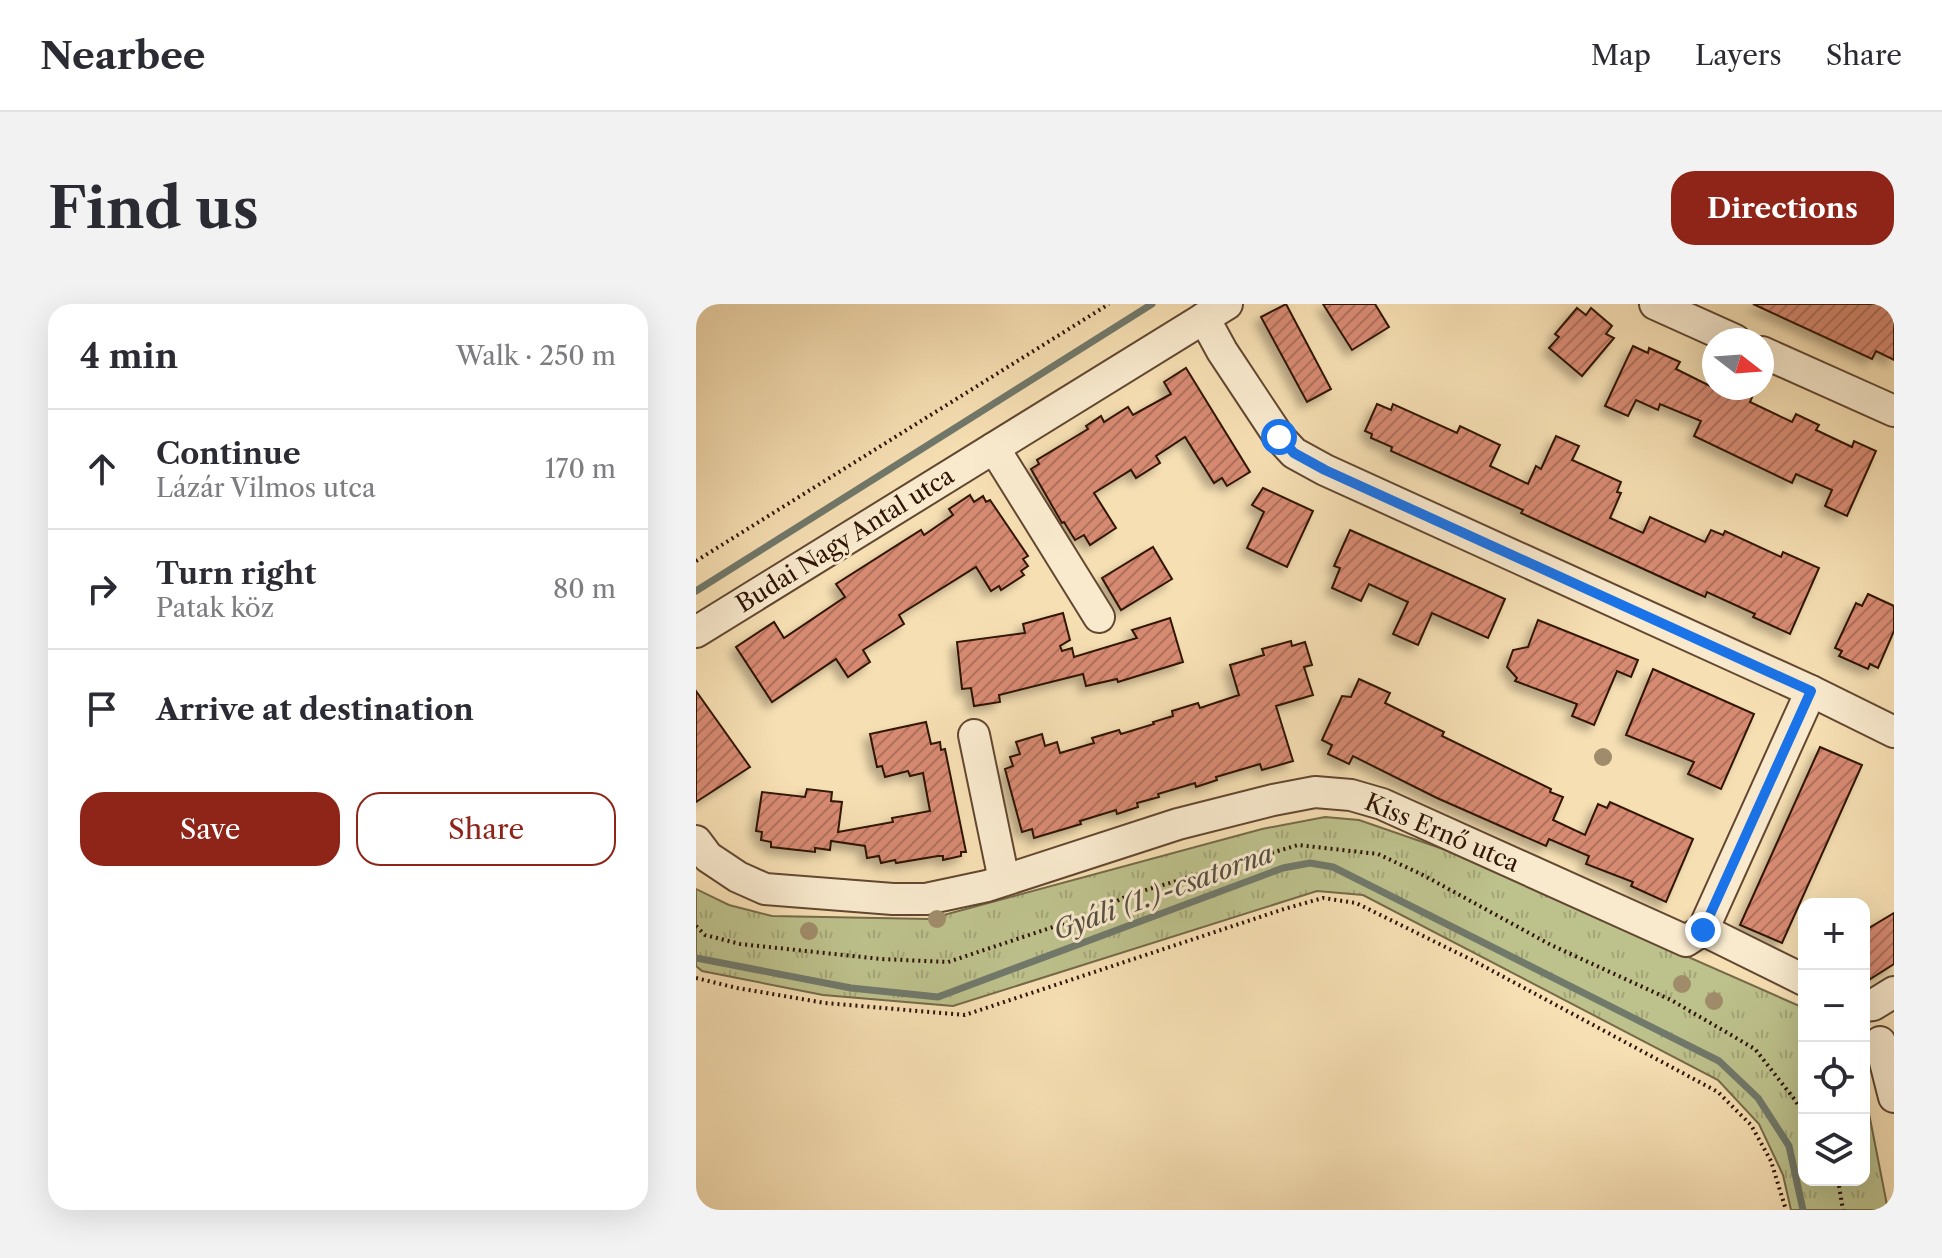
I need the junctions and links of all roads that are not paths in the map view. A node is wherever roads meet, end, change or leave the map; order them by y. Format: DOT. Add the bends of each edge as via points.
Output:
graph roads {
  1 [pos="1655,304"];
  2 [pos="1215,311"];
  3 [pos="1708,328"];
  4 [pos="1774,357"];
  5 [pos="1894,411"];
  6 [pos="994,448"];
  7 [pos="1099,617"];
  8 [pos="696,632"];
  9 [pos="1811,691"];
  10 [pos="1894,732"];
  11 [pos="974,735"];
  12 [pos="696,841"];
  13 [pos="1004,880"];
  14 [pos="1694,936"];
  15 [pos="1798,978"];
  16 [pos="1880,1042"];
  17 [pos="1894,1097"];
  1 -- 3 [label="street"];
  2 -- 6 [label="street, Budai Nagy Antal utca"];
  2 -- 9 [label="street" via="1263,416 1294,453"];
  4 -- 5 [label="street"];
  6 -- 7 [label="street"];
  6 -- 8 [label="street, Budai Nagy Antal utca"];
  9 -- 10 [label="street"];
  9 -- 14 [label="street"];
  11 -- 13 [label="street"];
  12 -- 13 [label="street, Kiss Ernő utca" via="708,857 765,889 926,899"];
  13 -- 14 [label="street, Kiss Ernő utca" via="1178,824 1315,792 1382,804"];
  14 -- 15 [label="street, Kiss Ernő utca"];
  16 -- 17 [label="street"];
}
